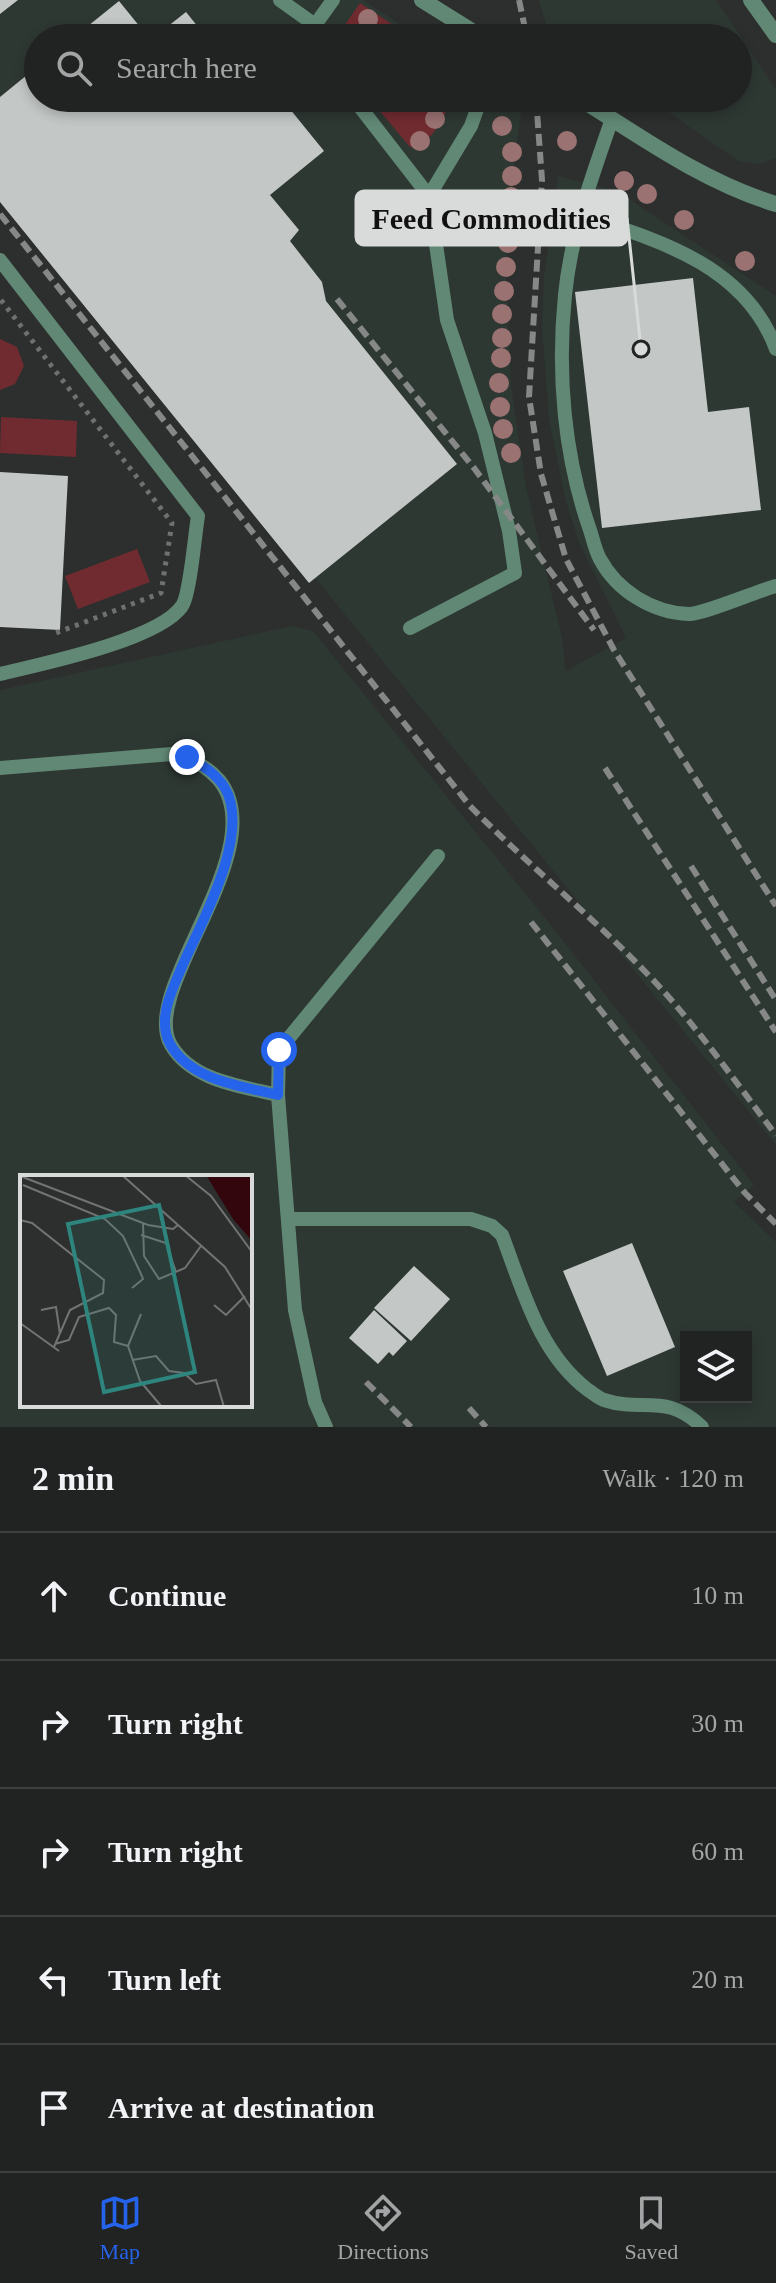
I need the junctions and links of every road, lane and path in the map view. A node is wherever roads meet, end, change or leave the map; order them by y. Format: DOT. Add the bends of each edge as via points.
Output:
graph roads {
  1 [pos="280,0"];
  2 [pos="333,0"];
  3 [pos="422,0"];
  4 [pos="751,0"];
  5 [pos="307,24"];
  6 [pos="320,24"];
  7 [pos="461,24"];
  8 [pos="776,35"];
  9 [pos="364,112"];
  10 [pos="476,112"];
  11 [pos="601,112"];
  12 [pos="612,119"];
  13 [pos="429,196"];
  14 [pos="776,204"];
  15 [pos="580,215"];
  16 [pos="0,260"];
  17 [pos="1,300"];
  18 [pos="776,349"];
  19 [pos="776,586"];
  20 [pos="410,628"];
  21 [pos="56,633"];
  22 [pos="0,674"];
  23 [pos="0,768"];
  24 [pos="438,856"];
  25 [pos="278,1095"];
  26 [pos="288,1219"];
  27 [pos="326,1427"];
  28 [pos="702,1427"];
  1 -- 5 [label="lane"];
  2 -- 6 [label="lane"];
  3 -- 7 [label="street"];
  4 -- 8 [label="street"];
  9 -- 13 [label="lane"];
  10 -- 13 [label="lane"];
  11 -- 12 [label="street"];
  12 -- 14 [label="street" via="718,180"];
  12 -- 15 [label="lane"];
  13 -- 20 [label="lane" via="447,320 485,433 515,573"];
  15 -- 18 [label="lane" via="660,240 707,265 744,296 768,326"];
  15 -- 19 [label="lane" via="565,295 563,390 572,465 600,559 619,585 648,605 691,614"];
  16 -- 22 [label="lane" via="198,516 184,604 165,623 90,652"];
  17 -- 21 [label="path" via="172,523 161,593"];
  23 -- 25 [label="lane" via="172,754 214,774 230,804 229,842 217,888 171,992 169,1043 218,1081"];
  24 -- 25 [label="lane" via="279,1050"];
  25 -- 26 [label="lane"];
  26 -- 27 [label="lane" via="295,1310 315,1402"];
  26 -- 28 [label="lane" via="471,1219 492,1226 502,1235 533,1317 569,1375 601,1399 667,1405"];
}
